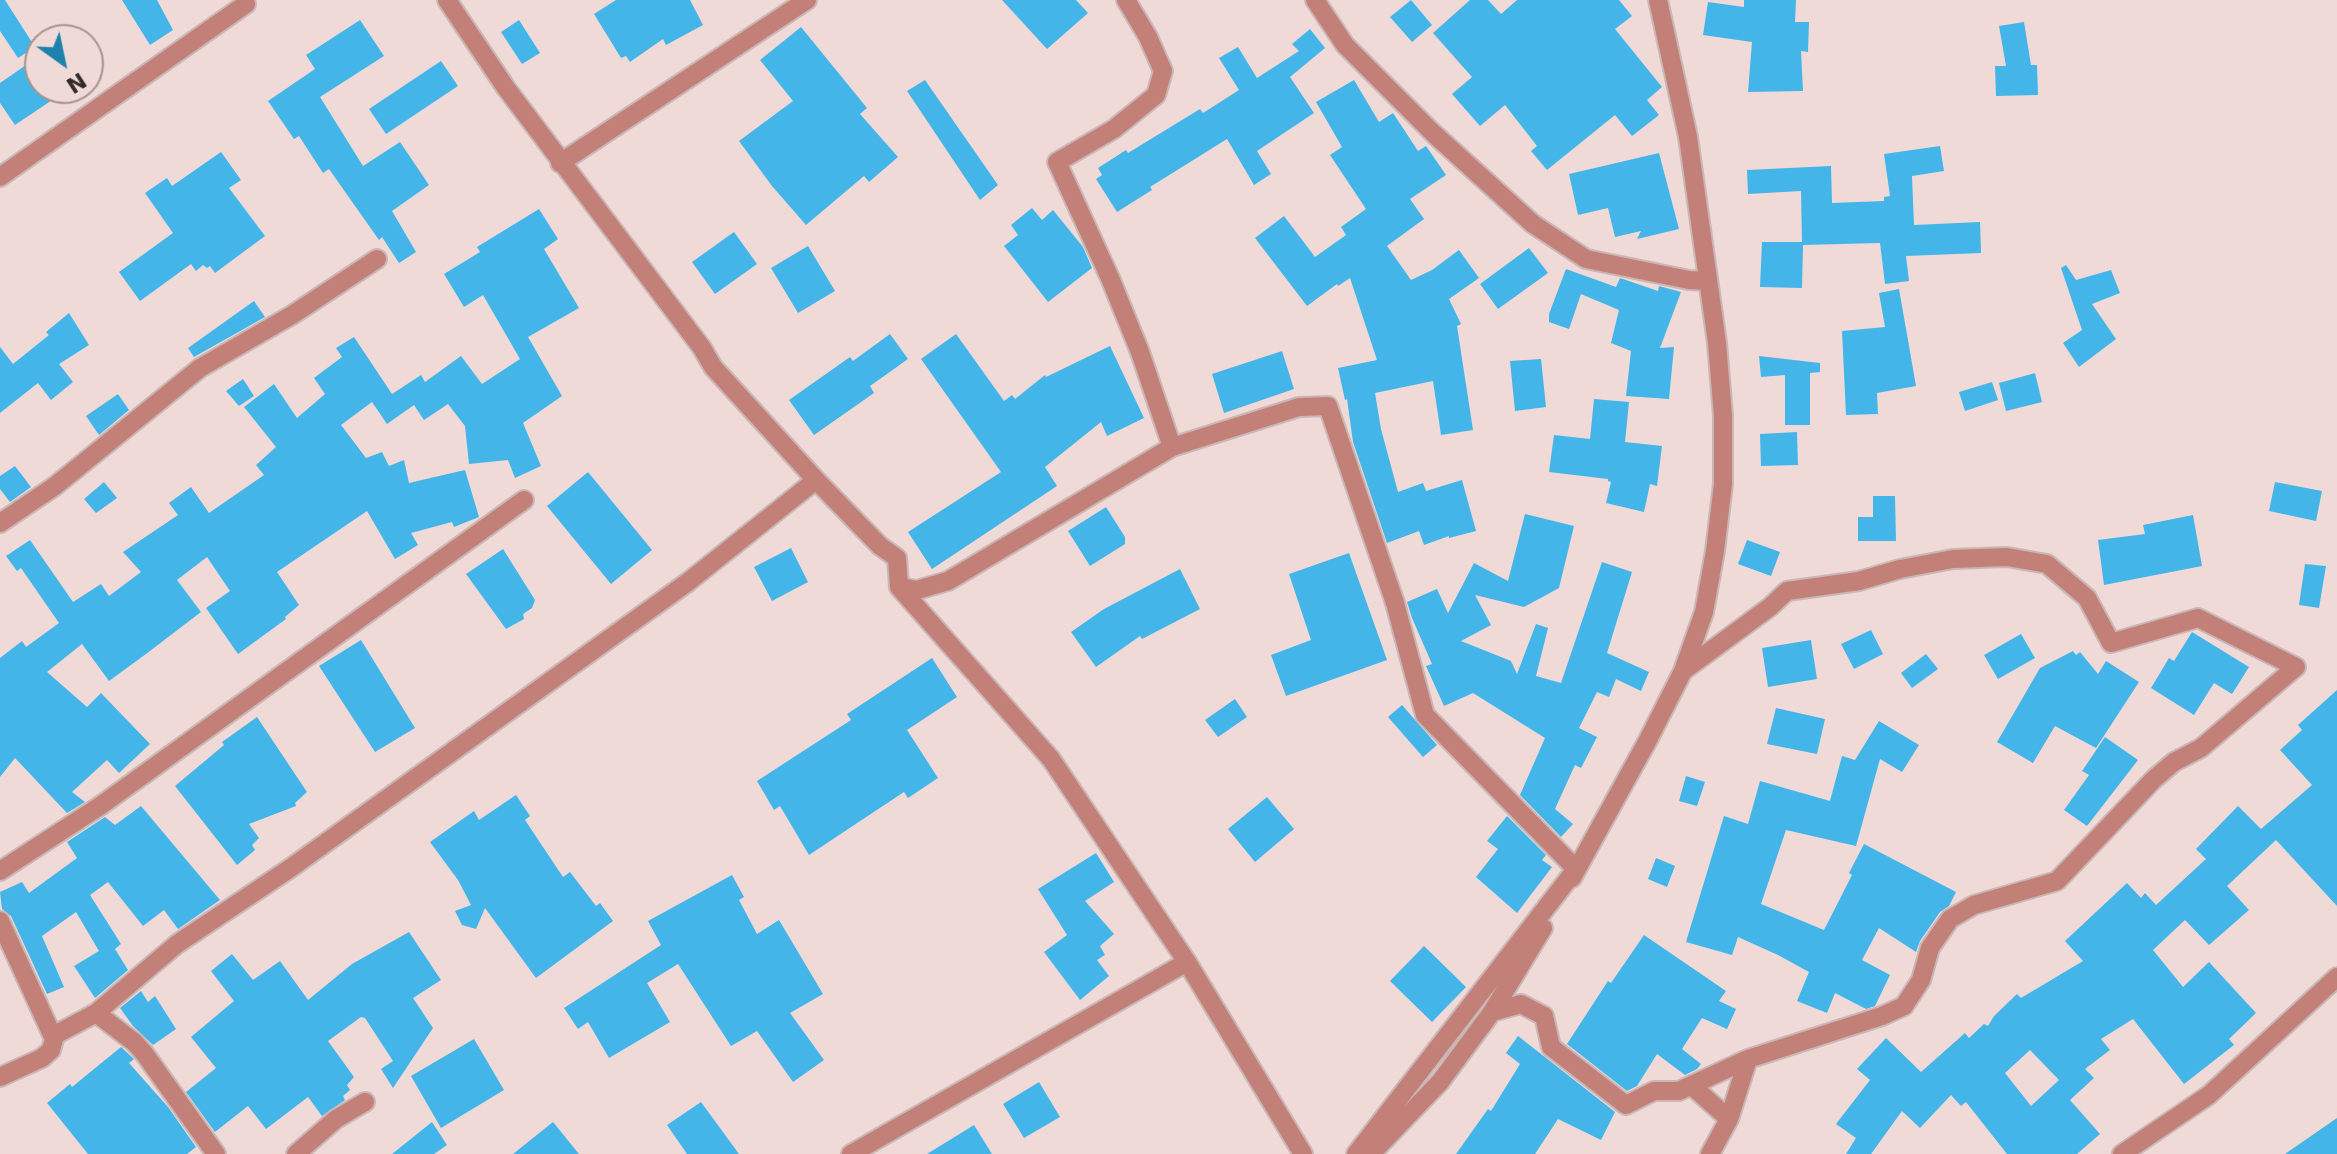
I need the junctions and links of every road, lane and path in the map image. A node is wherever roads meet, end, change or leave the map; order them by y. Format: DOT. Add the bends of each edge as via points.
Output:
graph roads {
  1 [pos="447,0"];
  2 [pos="807,0"];
  3 [pos="1126,0"];
  4 [pos="1315,0"];
  5 [pos="1658,0"];
  6 [pos="246,4"];
  7 [pos="560,163"];
  8 [pos="0,177"];
  9 [pos="377,259"];
  10 [pos="1708,281"];
  11 [pos="1172,447"];
  12 [pos="816,480"];
  13 [pos="524,500"];
  14 [pos="0,523"];
  15 [pos="899,587"];
  16 [pos="1683,671"];
  17 [pos="1576,869"];
  18 [pos="0,871"];
  19 [pos="0,921"];
  20 [pos="1187,962"];
  21 [pos="2337,977"];
  22 [pos="1492,1012"];
  23 [pos="96,1013"];
  24 [pos="53,1036"];
  25 [pos="1748,1059"];
  26 [pos="0,1077"];
  27 [pos="1692,1086"];
  28 [pos="365,1102"];
  29 [pos="1729,1119"];
  30 [pos="216,1154"];
  31 [pos="296,1154"];
  32 [pos="851,1154"];
  33 [pos="1303,1154"];
  34 [pos="1356,1154"];
  35 [pos="1371,1154"];
  36 [pos="1710,1154"];
  37 [pos="2122,1154"];
  1 -- 7 [label="street"];
  2 -- 7 [label="street"];
  3 -- 11 [label="street" via="1163,71 1156,95 1114,129 1057,162 1140,352"];
  4 -- 10 [label="street" via="1345,45 1533,224 1586,259"];
  5 -- 10 [label="street" via="1688,137"];
  6 -- 8 [label="street"];
  7 -- 12 [label="street" via="713,367"];
  9 -- 14 [label="street" via="200,368 55,486"];
  10 -- 16 [label="street" via="1723,416 1723,484 1704,612"];
  11 -- 15 [label="street" via="948,581 917,590"];
  11 -- 17 [label="street" via="1299,407 1328,406 1395,603 1425,715"];
  12 -- 15 [label="street" via="897,558"];
  12 -- 23 [label="street" via="688,582 177,944"];
  13 -- 18 [label="street" via="100,806"];
  15 -- 20 [label="street" via="1051,759"];
  16 -- 17 [label="street"];
  16 -- 25 [label="street" via="1787,591 1953,559 2007,557 2047,564 2087,598 2111,643 2198,618 2296,667 2201,748 2154,779 2057,881 1974,905 1950,919 1930,948 1921,980 1904,1006"];
  17 -- 22 [label="street"];
  17 -- 34 [label="street"];
  19 -- 24 [label="street"];
  20 -- 32 [label="street"];
  20 -- 33 [label="street"];
  21 -- 37 [label="street" via="2209,1095"];
  22 -- 27 [label="street" via="1521,1004 1544,1016 1551,1047 1626,1105 1654,1091"];
  22 -- 35 [label="street" via="1440,1082"];
  23 -- 24 [label="street"];
  23 -- 30 [label="street" via="144,1053"];
  24 -- 26 [label="street" via="51,1050 42,1058"];
  25 -- 27 [label="street"];
  25 -- 29 [label="street"];
  27 -- 29 [label="street"];
  28 -- 31 [label="street"];
  29 -- 36 [label="street"];
}
